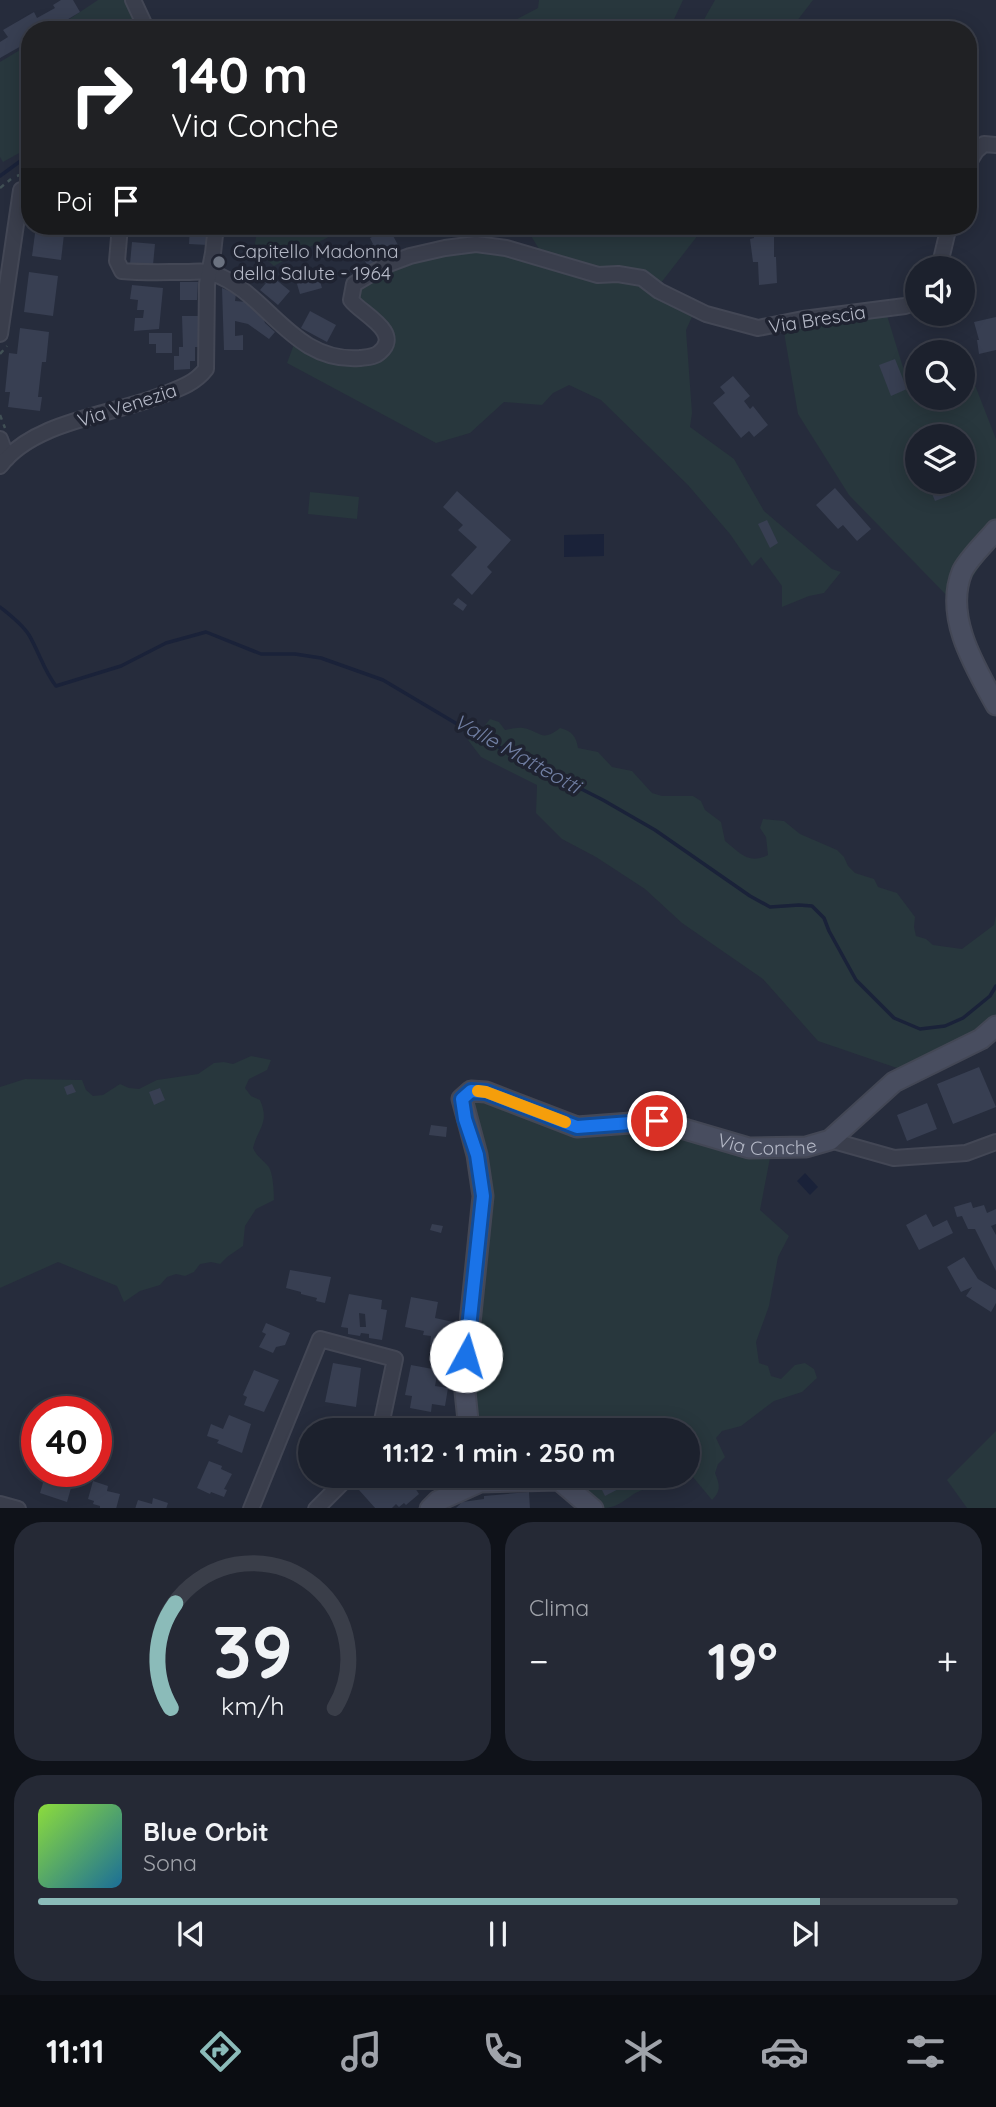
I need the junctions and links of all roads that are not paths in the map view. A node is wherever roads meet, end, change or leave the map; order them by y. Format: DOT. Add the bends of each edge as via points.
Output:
graph roads {
  1 [pos="134,0"];
  2 [pos="143,21"];
  3 [pos="996,145"];
  4 [pos="977,150"];
  5 [pos="21,190"];
  6 [pos="119,235"];
  7 [pos="215,235"];
  8 [pos="947,235"];
  9 [pos="942,256"];
  10 [pos="210,272"];
  11 [pos="905,306"];
  12 [pos="0,334"];
  13 [pos="0,439"];
  14 [pos="3,462"];
  15 [pos="996,530"];
  16 [pos="996,705"];
  17 [pos="996,1026"];
  18 [pos="830,1140"];
  19 [pos="996,1142"];
  20 [pos="383,1418"];
  21 [pos="468,1418"];
  22 [pos="337,1488"];
  23 [pos="467,1488"];
  24 [pos="567,1488"];
  25 [pos="0,1504"];
  26 [pos="18,1508"];
  27 [pos="251,1508"];
  28 [pos="316,1508"];
  29 [pos="430,1508"];
  30 [pos="593,1508"];
  1 -- 2 [label="street"];
  3 -- 4 [label="street" via="984,144"];
  5 -- 12 [label="street"];
  6 -- 10 [label="street" via="117,261 122,271"];
  7 -- 10 [label="street, Via Venezia"];
  8 -- 9 [label="street"];
  10 -- 11 [label="street, Via Brescia" via="232,282 296,339 335,357 355,358 373,357 386,343 385,331 351,300 354,284 398,260 476,244 506,248 598,275 642,278 706,314 758,328"];
  10 -- 14 [label="street, Via Venezia" via="206,284 206,369 198,379 142,403 55,427"];
  13 -- 14 [label="street"];
  15 -- 16 [label="street" via="962,571 958,596 959,625"];
  17 -- 18 [label="street, Via Conche" via="981,1039 894,1082"];
  18 -- 19 [label="street, Via Conche" via="894,1158 966,1153"];
  18 -- 21 [label="street, Via Conche" via="806,1147 749,1148 657,1121 577,1127 486,1092 471,1091 462,1099 483,1196 464,1382"];
  20 -- 27 [label="street" via="395,1359 320,1339"];
  22 -- 28 [label="street"];
  23 -- 29 [label="street"];
  24 -- 30 [label="street"];
  25 -- 26 [label="street"];
}
